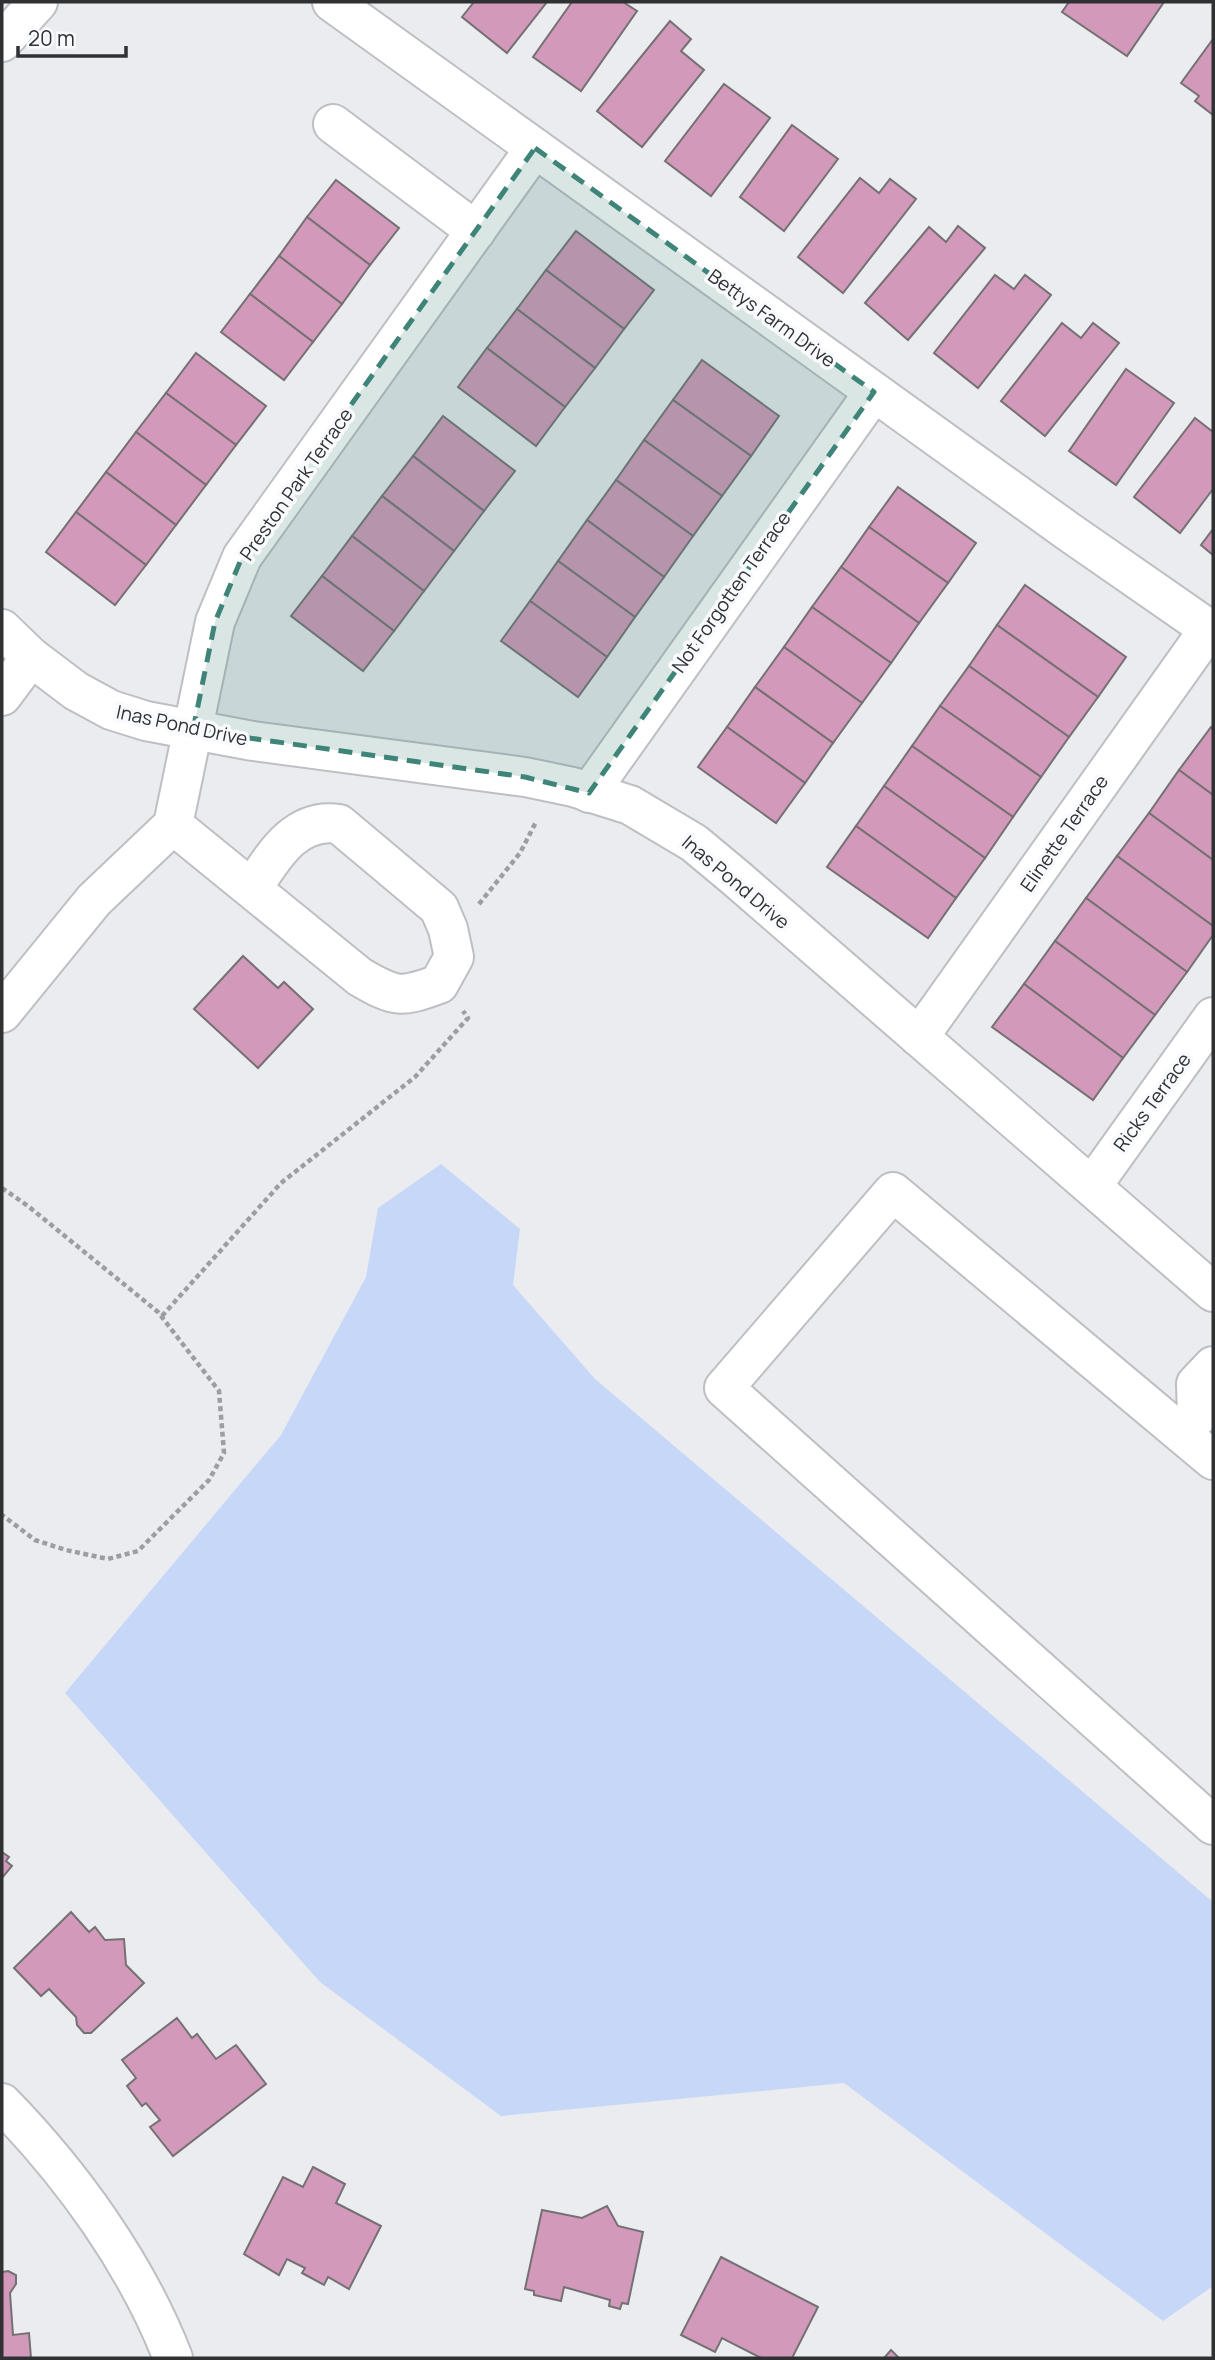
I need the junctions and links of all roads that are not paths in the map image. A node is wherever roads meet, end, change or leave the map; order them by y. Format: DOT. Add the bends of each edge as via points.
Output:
graph roads {
  1 [pos="38,2"];
  2 [pos="332,2"];
  3 [pos="2,42"];
  4 [pos="333,124"];
  5 [pos="535,148"];
  6 [pos="476,231"];
  7 [pos="874,392"];
  8 [pos="2,629"];
  9 [pos="1211,630"];
  10 [pos="31,657"];
  11 [pos="2,696"];
  12 [pos="193,730"];
  13 [pos="589,793"];
  14 [pos="173,825"];
  15 [pos="252,889"];
  16 [pos="2,1013"];
  17 [pos="1213,1017"];
  18 [pos="919,1037"];
  19 [pos="1091,1186"];
  20 [pos="1213,1292"];
  21 [pos="1213,1366"];
  22 [pos="1198,1421"];
  23 [pos="1213,1460"];
  24 [pos="1213,1825"];
  25 [pos="2,2103"];
  26 [pos="173,2358"];
  1 -- 3 [label="street"];
  2 -- 5 [label="street, Bettys Farm Drive"];
  4 -- 6 [label="street"];
  5 -- 6 [label="street, Preston Park Terrace"];
  5 -- 7 [label="street, Bettys Farm Drive"];
  6 -- 12 [label="street, Preston Park Terrace" via="242,557 215,622"];
  7 -- 9 [label="street, Bettys Farm Drive"];
  7 -- 13 [label="street, Not Forgotten Terrace"];
  8 -- 10 [label="street, Inas Pond Drive"];
  9 -- 18 [label="street, Elinette Terrace"];
  10 -- 11 [label="street"];
  10 -- 12 [label="street, Inas Pond Drive" via="111,710"];
  12 -- 13 [label="street, Inas Pond Drive" via="525,777"];
  12 -- 14 [label="street, Preston Park Terrace"];
  13 -- 18 [label="street, Inas Pond Drive" via="630,805 694,843"];
  14 -- 15 [label="street"];
  14 -- 16 [label="street" via="94,900"];
  15 -- 15 [label="street" via="360,978 383,991 406,996 439,984 454,957 439,908 339,824 323,821 304,828 278,851"];
  17 -- 19 [label="street, Ricks Terrace"];
  18 -- 19 [label="street, Inas Pond Drive"];
  19 -- 20 [label="street, Inas Pond Drive"];
  21 -- 22 [label="street" via="1196,1384"];
  22 -- 23 [label="street"];
  22 -- 24 [label="street" via="893,1192 724,1388"];
  25 -- 26 [label="street" via="92,2211 138,2285"];
}
